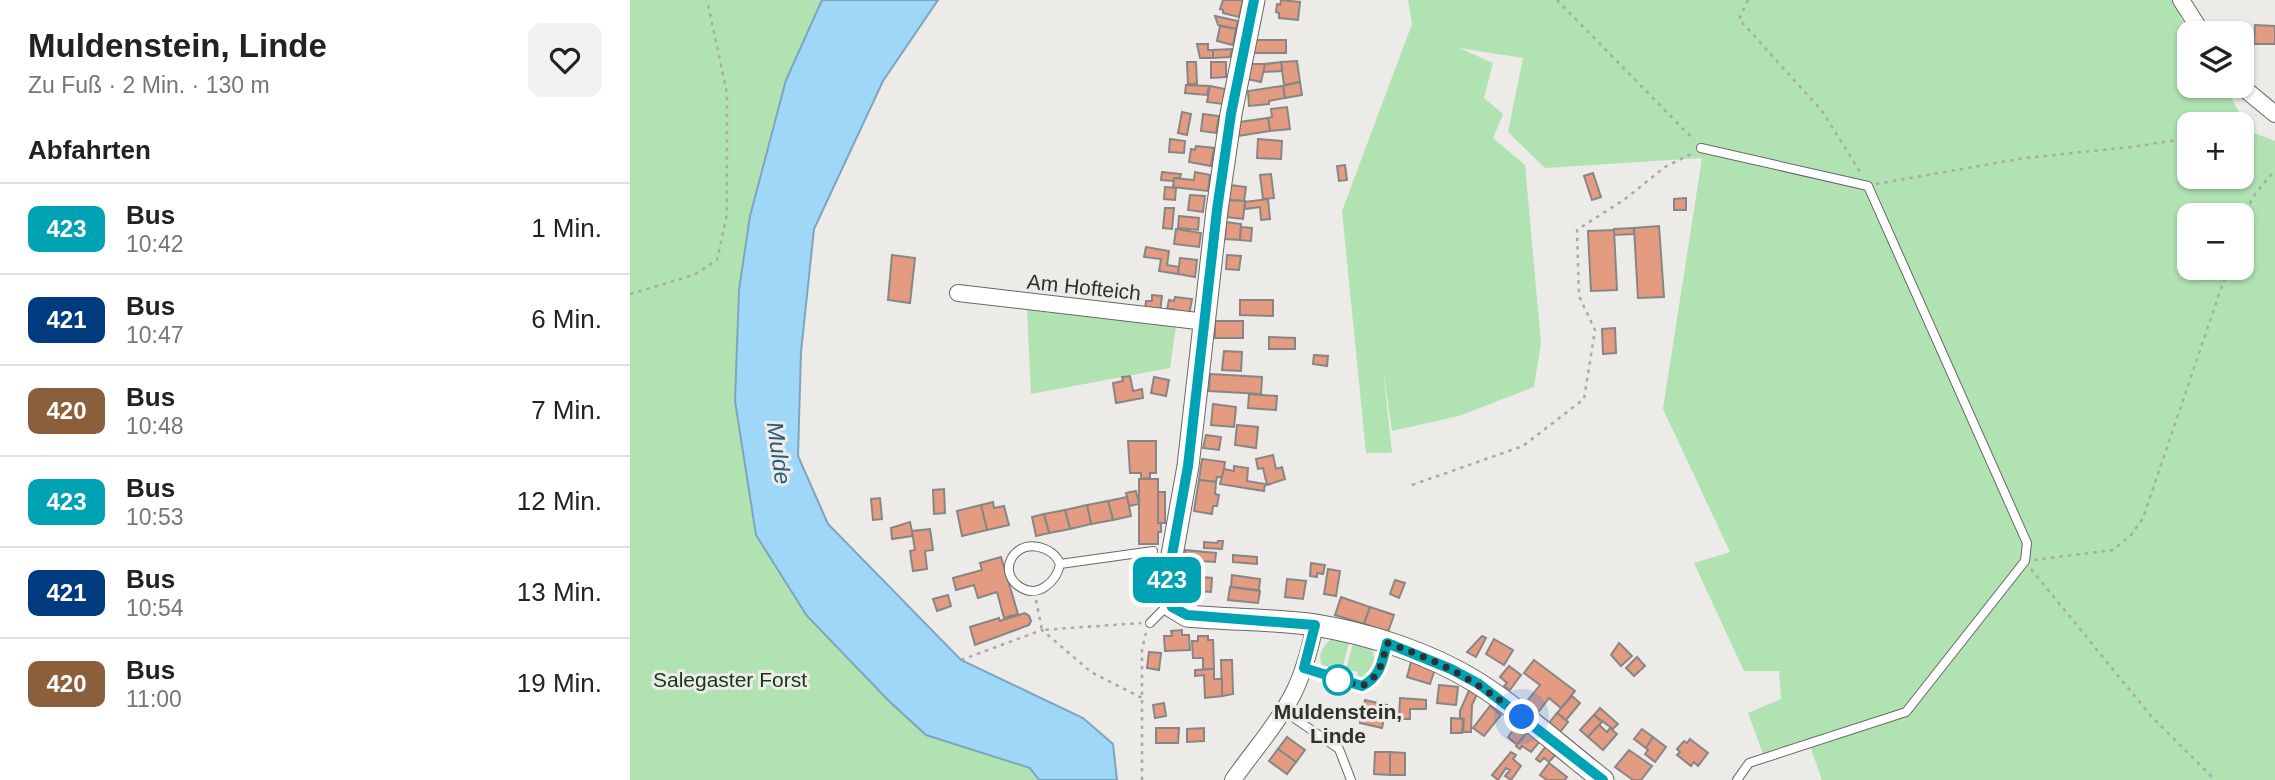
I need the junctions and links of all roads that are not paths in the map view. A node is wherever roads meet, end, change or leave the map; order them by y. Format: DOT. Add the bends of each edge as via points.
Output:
graph roads {
  1 [pos="1254,0"];
  2 [pos="2181,0"];
  3 [pos="2194,21"];
  4 [pos="2254,97"];
  5 [pos="2270,110"];
  6 [pos="1701,148"];
  7 [pos="958,293"];
  8 [pos="1206,322"];
  9 [pos="1160,551"];
  10 [pos="1060,564"];
  11 [pos="1170,603"];
  12 [pos="1150,623"];
  13 [pos="1315,625"];
  14 [pos="1387,643"];
  15 [pos="1304,668"];
  16 [pos="1284,711"];
  17 [pos="1233,780"];
  18 [pos="1351,780"];
  19 [pos="1603,780"];
  20 [pos="1738,780"];
  1 -- 8 [label="main road" via="1231,114"];
  2 -- 3 [label="street"];
  4 -- 5 [label="street"];
  6 -- 20 [label="lane" via="1868,186 2027,543 2025,561 1906,712 1749,763"];
  7 -- 8 [label="street, Am Hofteich"];
  8 -- 9 [label="main road" via="1188,466"];
  9 -- 10 [label="lane"];
  9 -- 11 [label="main road"];
  10 -- 10 [label="lane" via="1036,546 1023,547 1010,563 1011,576 1020,587 1034,590 1050,583"];
  11 -- 12 [label="lane"];
  11 -- 13 [label="main road" via="1187,615"];
  13 -- 14 [label="main road"];
  13 -- 15 [label="street"];
  14 -- 15 [label="lane" via="1379,671 1362,686"];
  14 -- 19 [label="main road" via="1479,684"];
  15 -- 16 [label="street"];
  16 -- 17 [label="street"];
  16 -- 18 [label="lane" via="1339,750"];
}
